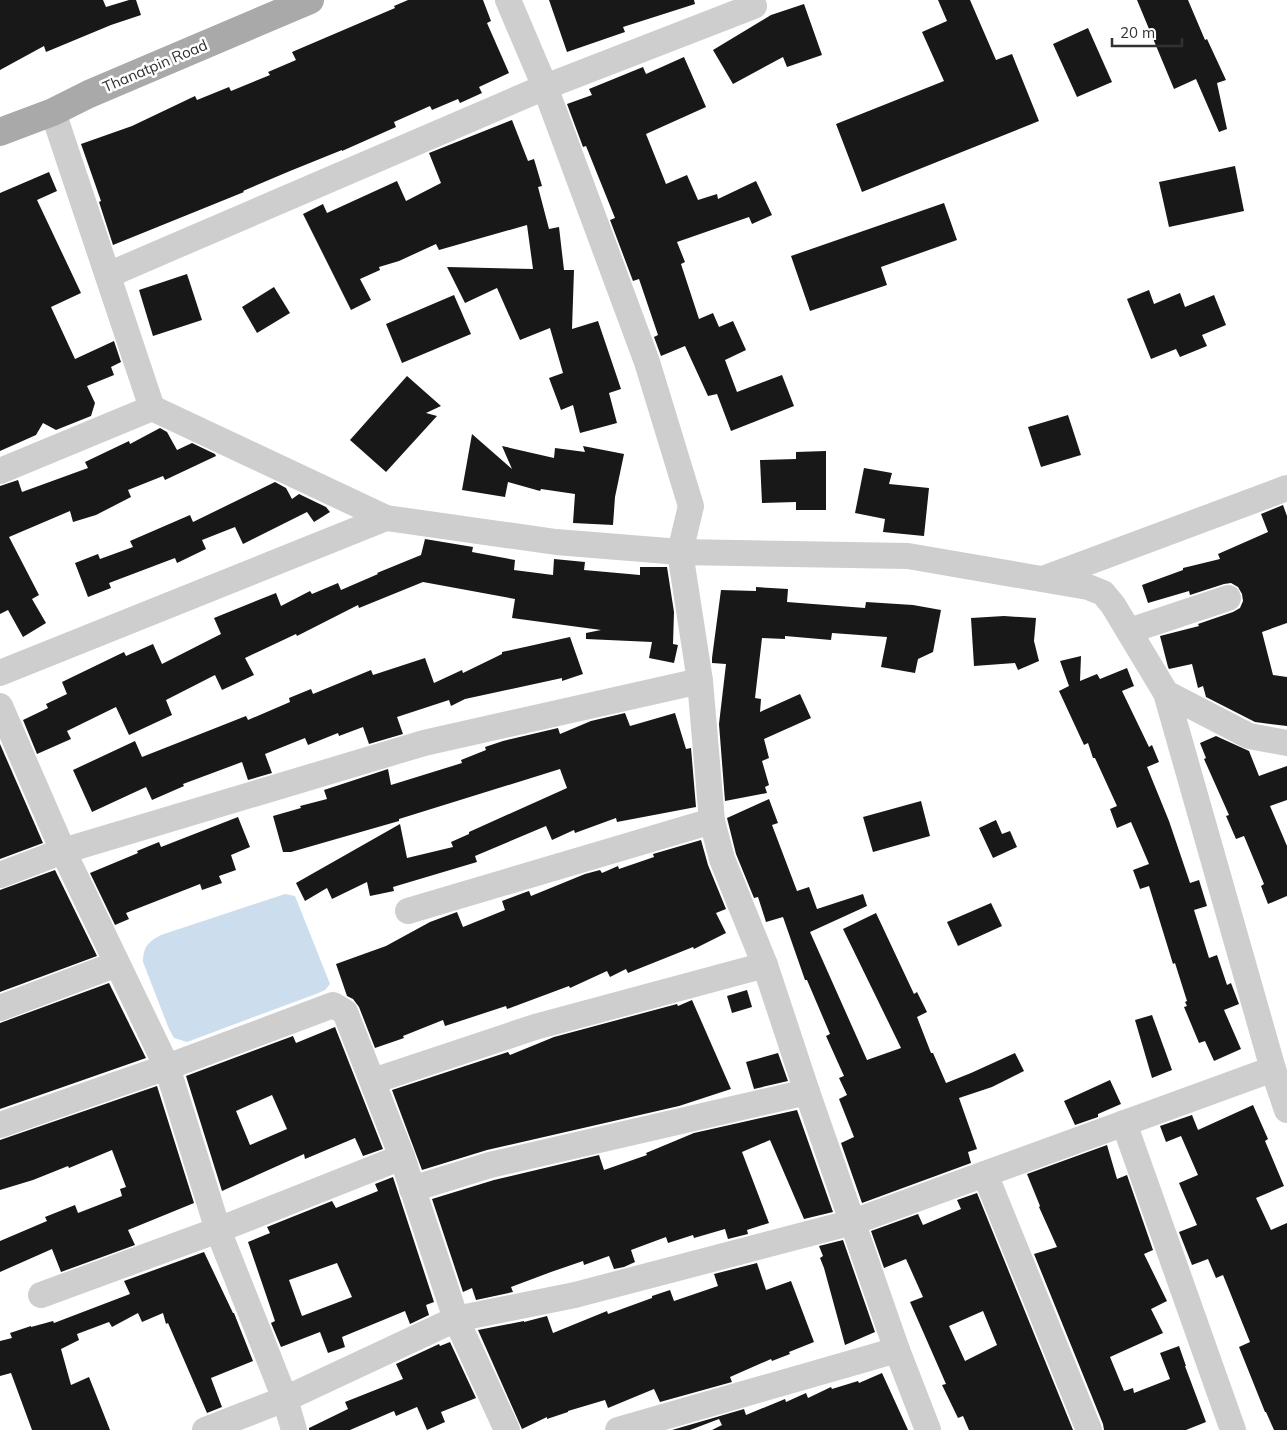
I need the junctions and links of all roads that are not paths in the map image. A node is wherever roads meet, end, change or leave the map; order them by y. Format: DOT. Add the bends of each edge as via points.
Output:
graph roads {
  1 [pos="310,0"];
  2 [pos="508,0"];
  3 [pos="754,6"];
  4 [pos="545,87"];
  5 [pos="54,112"];
  6 [pos="0,132"];
  7 [pos="108,275"];
  8 [pos="152,408"];
  9 [pos="0,471"];
  10 [pos="1287,488"];
  11 [pos="386,518"];
  12 [pos="680,552"];
  13 [pos="1043,579"];
  14 [pos="1228,598"];
  15 [pos="1129,631"];
  16 [pos="0,672"];
  17 [pos="700,681"];
  18 [pos="1166,693"];
  19 [pos="0,706"];
  20 [pos="1287,743"];
  21 [pos="712,821"];
  22 [pos="63,851"];
  23 [pos="0,875"];
  24 [pos="408,910"];
  25 [pos="117,964"];
  26 [pos="765,965"];
  27 [pos="0,1008"];
  28 [pos="167,1067"];
  29 [pos="1273,1069"];
  30 [pos="373,1081"];
  31 [pos="807,1092"];
  32 [pos="1287,1110"];
  33 [pos="1124,1124"];
  34 [pos="0,1125"];
  35 [pos="402,1156"];
  36 [pos="985,1174"];
  37 [pos="412,1189"];
  38 [pos="853,1222"];
  39 [pos="218,1230"];
  40 [pos="41,1295"];
  41 [pos="456,1319"];
  42 [pos="897,1350"];
  43 [pos="285,1399"];
  44 [pos="205,1430"];
  45 [pos="294,1430"];
  46 [pos="507,1430"];
  47 [pos="618,1430"];
  48 [pos="928,1430"];
  49 [pos="1089,1430"];
  50 [pos="1233,1430"];
  1 -- 5 [label="main road, Thanatpin Road"];
  2 -- 4 [label="street"];
  3 -- 4 [label="street"];
  4 -- 7 [label="street"];
  4 -- 12 [label="street" via="647,362 691,506"];
  5 -- 6 [label="main road, Thanatpin Road"];
  5 -- 7 [label="street"];
  7 -- 8 [label="street"];
  8 -- 9 [label="street"];
  8 -- 11 [label="street"];
  10 -- 13 [label="street"];
  11 -- 12 [label="street" via="556,542"];
  11 -- 16 [label="street"];
  12 -- 13 [label="street" via="908,556"];
  12 -- 17 [label="street"];
  13 -- 15 [label="street" via="1103,593"];
  14 -- 15 [label="street"];
  15 -- 18 [label="street"];
  17 -- 21 [label="street"];
  17 -- 22 [label="street" via="424,743"];
  18 -- 20 [label="street" via="1249,736"];
  18 -- 29 [label="street"];
  19 -- 22 [label="street"];
  21 -- 24 [label="street"];
  21 -- 26 [label="street" via="722,860"];
  22 -- 23 [label="street"];
  22 -- 25 [label="street"];
  25 -- 27 [label="street"];
  25 -- 28 [label="street"];
  26 -- 30 [label="street" via="535,1027"];
  26 -- 31 [label="street"];
  28 -- 30 [label="street" via="333,1005 345,1012"];
  28 -- 34 [label="street"];
  28 -- 39 [label="street"];
  29 -- 32 [label="street"];
  29 -- 33 [label="street"];
  30 -- 35 [label="street"];
  31 -- 37 [label="street" via="490,1165"];
  31 -- 38 [label="street"];
  33 -- 36 [label="street"];
  33 -- 50 [label="street"];
  35 -- 37 [label="street"];
  35 -- 39 [label="street"];
  36 -- 38 [label="street"];
  36 -- 49 [label="street"];
  37 -- 41 [label="street"];
  38 -- 41 [label="street" via="575,1295"];
  38 -- 42 [label="street"];
  39 -- 40 [label="street"];
  39 -- 43 [label="street"];
  41 -- 43 [label="street"];
  41 -- 46 [label="street"];
  42 -- 47 [label="street"];
  42 -- 48 [label="street"];
  43 -- 44 [label="street"];
  43 -- 45 [label="street"];
}
